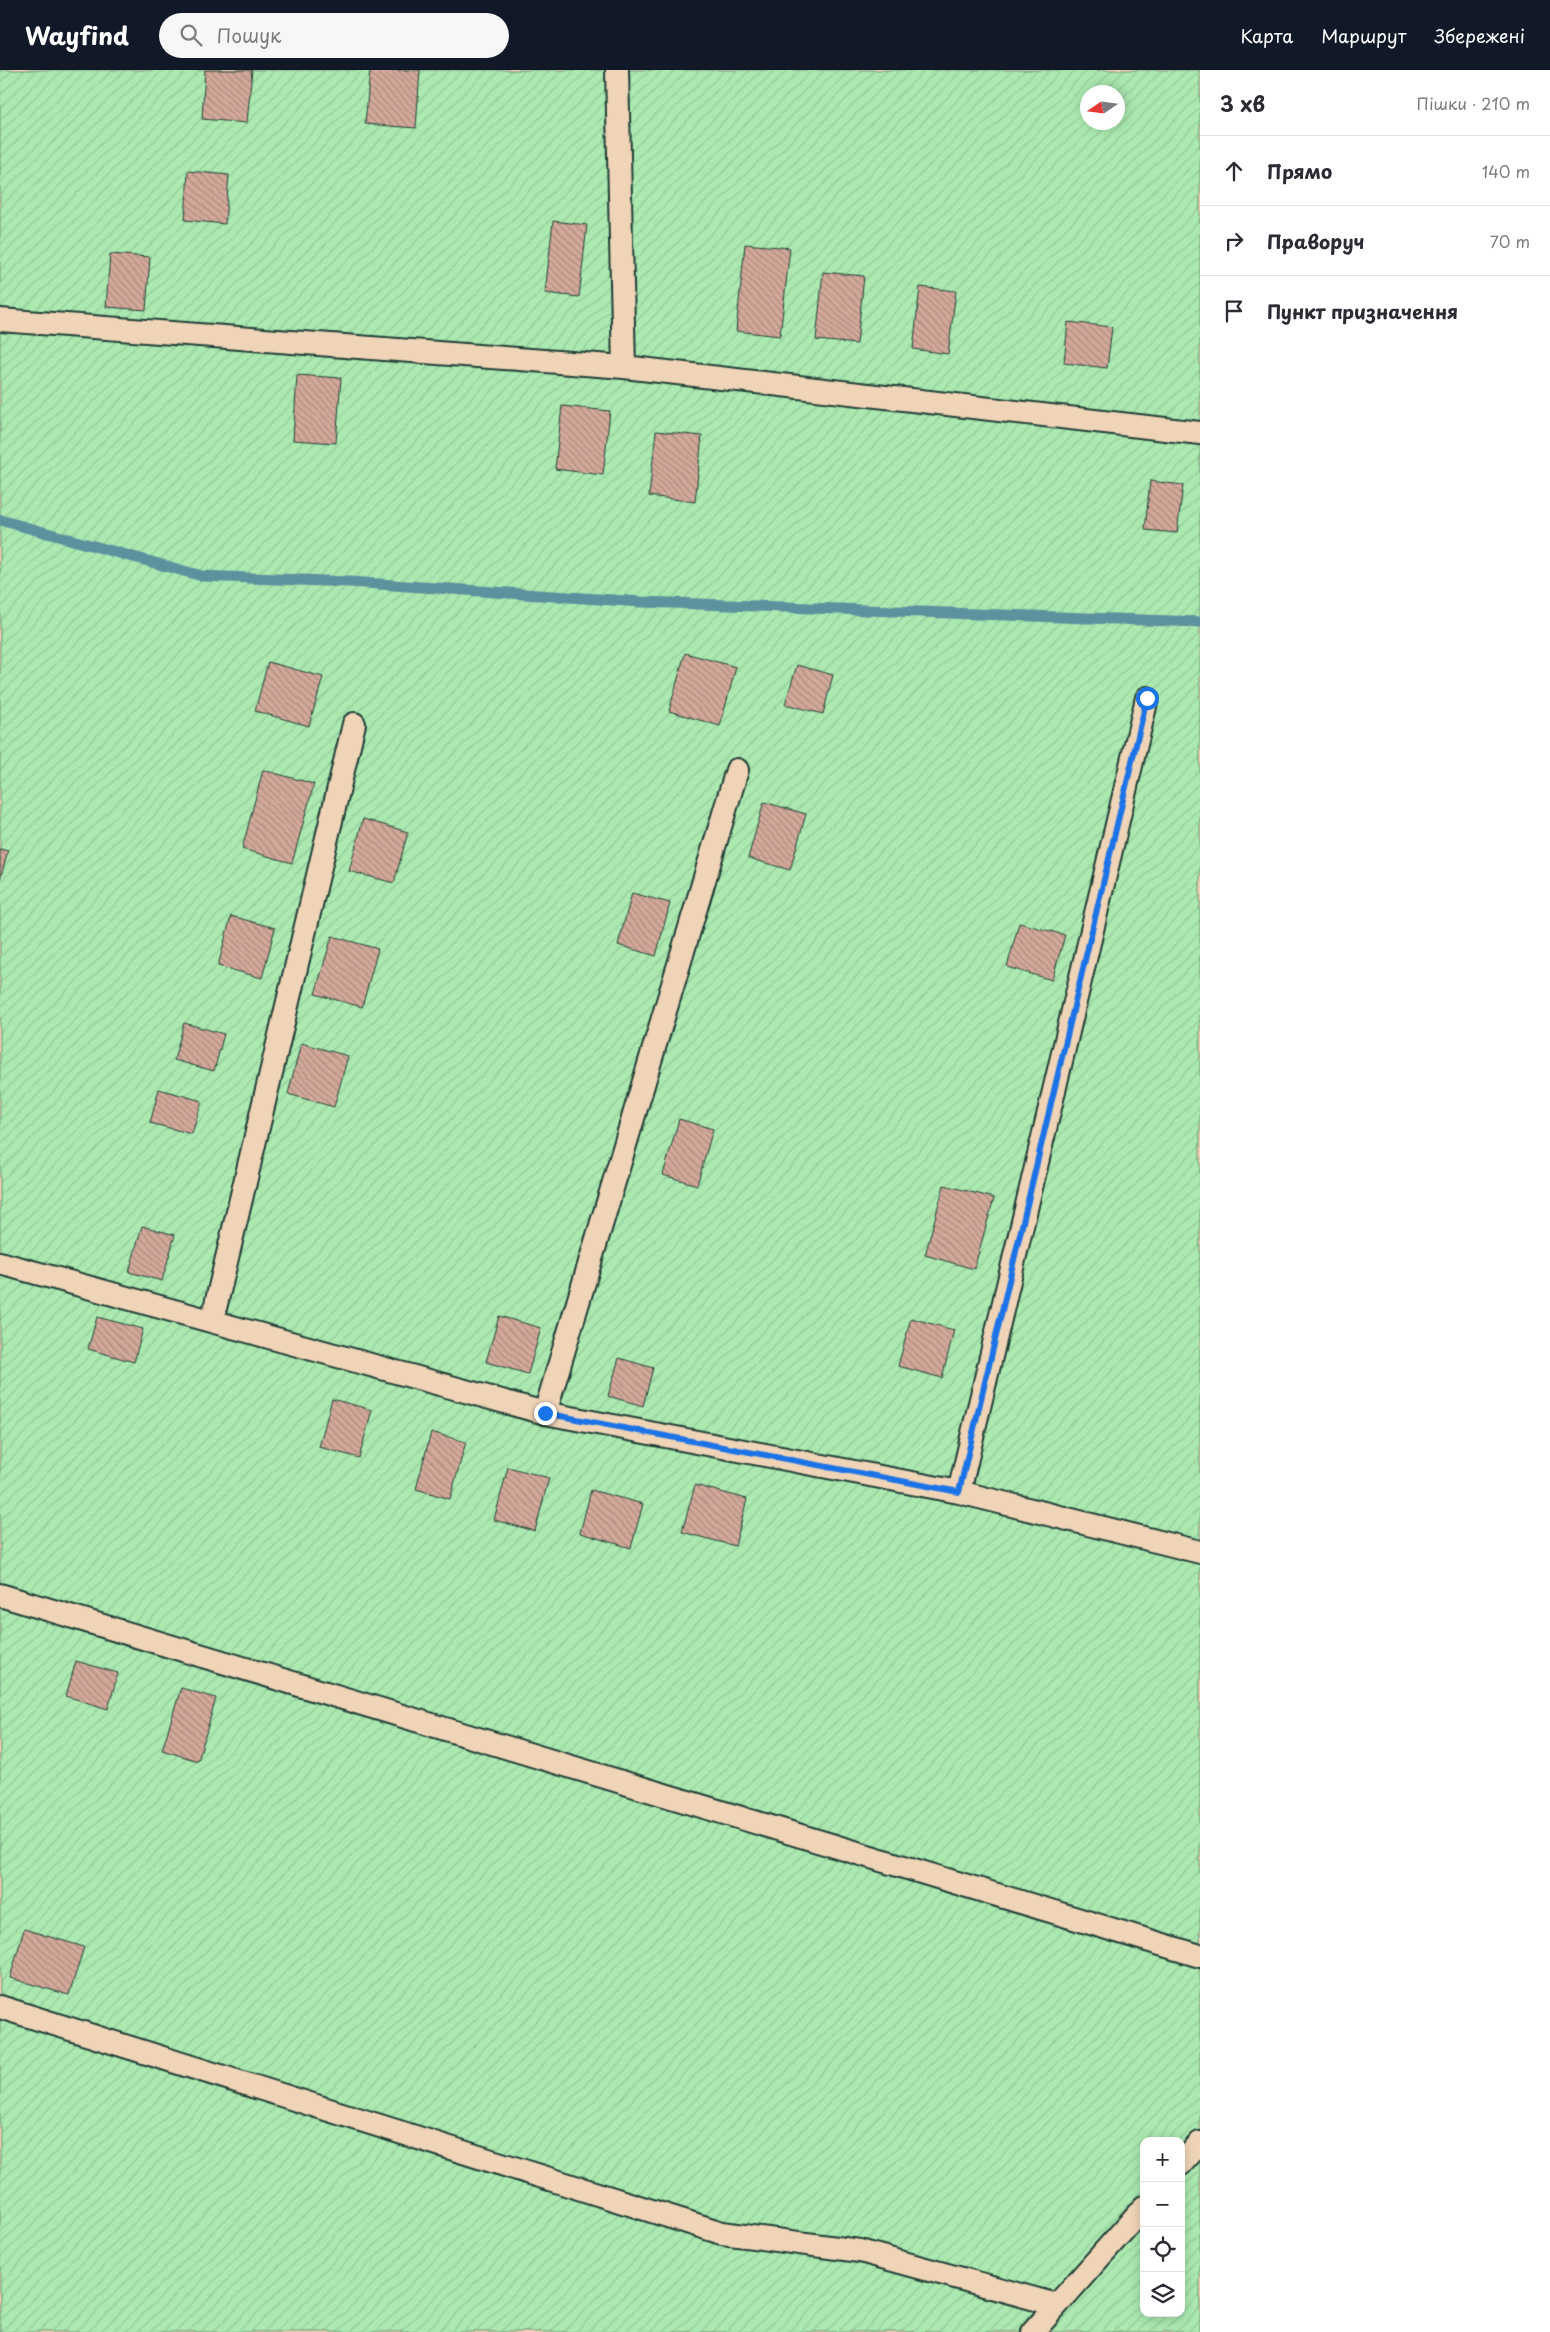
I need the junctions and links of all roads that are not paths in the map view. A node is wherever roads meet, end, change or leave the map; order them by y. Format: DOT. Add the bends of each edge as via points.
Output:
graph roads {
  1 [pos="617,70"];
  2 [pos="0,320"];
  3 [pos="624,367"];
  4 [pos="1200,433"];
  5 [pos="1147,698"];
  6 [pos="354,724"];
  7 [pos="737,770"];
  8 [pos="0,1263"];
  9 [pos="212,1321"];
  10 [pos="545,1413"];
  11 [pos="959,1492"];
  12 [pos="1200,1552"];
  13 [pos="0,1595"];
  14 [pos="1200,1956"];
  15 [pos="0,2006"];
  16 [pos="1200,2143"];
  17 [pos="1185,2160"];
  18 [pos="1140,2212"];
  19 [pos="1057,2305"];
  20 [pos="1033,2332"];
  1 -- 3 [label="lane"];
  2 -- 3 [label="lane"];
  3 -- 4 [label="lane"];
  5 -- 11 [label="lane"];
  6 -- 9 [label="lane"];
  7 -- 10 [label="lane"];
  8 -- 9 [label="lane"];
  9 -- 10 [label="lane"];
  10 -- 11 [label="lane"];
  11 -- 12 [label="lane"];
  13 -- 14 [label="lane"];
  15 -- 19 [label="lane" via="722,2233 860,2252"];
  16 -- 17 [label="lane"];
  18 -- 19 [label="lane"];
  19 -- 20 [label="lane"];
}
